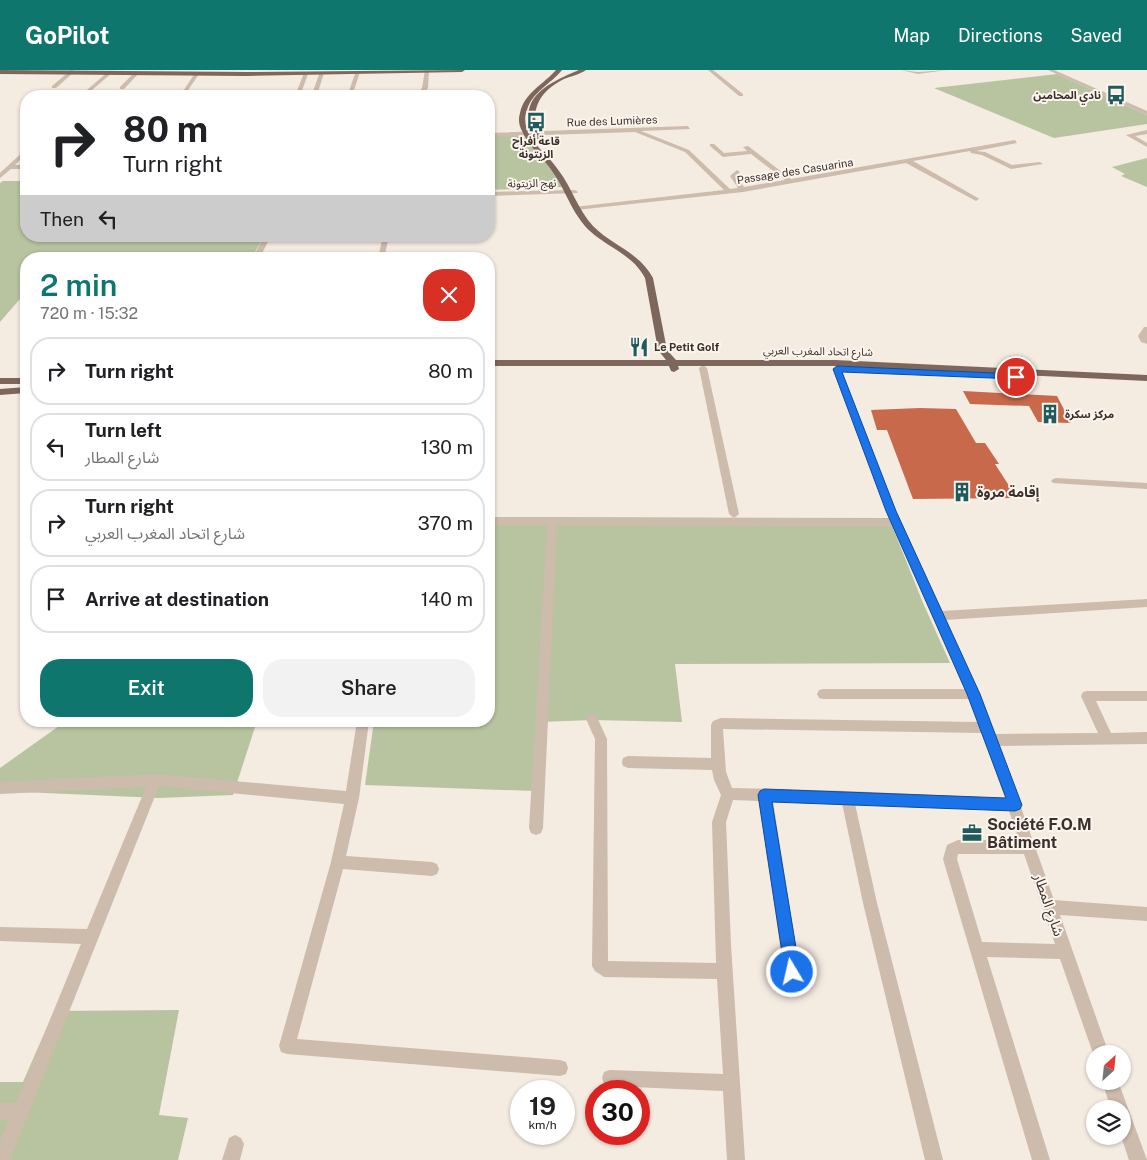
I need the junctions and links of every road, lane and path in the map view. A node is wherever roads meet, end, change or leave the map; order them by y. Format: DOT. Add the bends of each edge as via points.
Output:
graph roads {
  1 [pos="462,70"];
  2 [pos="549,70"];
  3 [pos="583,70"];
  4 [pos="710,70"];
  5 [pos="903,70"];
  6 [pos="945,70"];
  7 [pos="1050,70"];
  8 [pos="61,71"];
  9 [pos="73,71"];
  10 [pos="340,71"];
  11 [pos="392,71"];
  12 [pos="428,71"];
  13 [pos="558,71"];
  14 [pos="0,72"];
  15 [pos="111,72"];
  16 [pos="164,72"];
  17 [pos="358,72"];
  18 [pos="137,73"];
  19 [pos="322,73"];
  20 [pos="197,74"];
  21 [pos="306,74"];
  22 [pos="570,75"];
  23 [pos="54,87"];
  24 [pos="122,88"];
  25 [pos="89,90"];
  26 [pos="186,90"];
  27 [pos="299,90"];
  28 [pos="316,90"];
  29 [pos="353,90"];
  30 [pos="424,90"];
  31 [pos="742,95"];
  32 [pos="1147,113"];
  33 [pos="688,128"];
  34 [pos="634,131"];
  35 [pos="1147,132"];
  36 [pos="495,134"];
  37 [pos="526,134"];
  38 [pos="536,134"];
  39 [pos="1015,142"];
  40 [pos="712,144"];
  41 [pos="1147,145"];
  42 [pos="553,155"];
  43 [pos="20,156"];
  44 [pos="909,161"];
  45 [pos="1040,164"];
  46 [pos="8,167"];
  47 [pos="20,167"];
  48 [pos="737,172"];
  49 [pos="0,176"];
  50 [pos="570,180"];
  51 [pos="791,182"];
  52 [pos="743,190"];
  53 [pos="572,192"];
  54 [pos="729,192"];
  55 [pos="495,194"];
  56 [pos="976,199"];
  57 [pos="578,210"];
  58 [pos="1147,329"];
  59 [pos="1147,342"];
  60 [pos="663,350"];
  61 [pos="495,363"];
  62 [pos="656,366"];
  63 [pos="674,366"];
  64 [pos="495,368"];
  65 [pos="703,368"];
  66 [pos="837,369"];
  67 [pos="1147,378"];
  68 [pos="20,381"];
  69 [pos="0,383"];
  70 [pos="1147,384"];
  71 [pos="20,390"];
  72 [pos="0,392"];
  73 [pos="1056,481"];
  74 [pos="1147,486"];
  75 [pos="734,514"];
  76 [pos="495,521"];
  77 [pos="552,522"];
  78 [pos="897,523"];
  79 [pos="1147,603"];
  80 [pos="937,616"];
  81 [pos="823,694"];
  82 [pos="973,694"];
  83 [pos="1147,696"];
  84 [pos="592,719"];
  85 [pos="362,727"];
  86 [pos="989,734"];
  87 [pos="1107,738"];
  88 [pos="1147,738"];
  89 [pos="628,762"];
  90 [pos="719,764"];
  91 [pos="156,780"];
  92 [pos="0,788"];
  93 [pos="728,794"];
  94 [pos="764,795"];
  95 [pos="847,797"];
  96 [pos="352,798"];
  97 [pos="1015,805"];
  98 [pos="536,828"];
  99 [pos="1029,847"];
  100 [pos="338,862"];
  101 [pos="432,868"];
  102 [pos="1050,906"];
  103 [pos="1147,914"];
  104 [pos="0,934"];
  105 [pos="91,937"];
  106 [pos="978,949"];
  107 [pos="1065,952"];
  108 [pos="725,971"];
  109 [pos="792,972"];
  110 [pos="1098,1045"];
  111 [pos="560,1068"];
  112 [pos="610,1078"];
  113 [pos="732,1083"];
  114 [pos="0,1111"];
  115 [pos="21,1112"];
  116 [pos="1131,1140"];
  117 [pos="1,1160"];
  118 [pos="736,1160"];
  119 [pos="934,1160"];
  120 [pos="1041,1160"];
  121 [pos="1138,1160"];
  1 -- 12 [label="main road"];
  2 -- 13 [label="main road"];
  3 -- 22 [label="main road"];
  4 -- 31 [label="street"];
  5 -- 6 [label="street" via="918,73"];
  7 -- 32 [label="street"];
  8 -- 9 [label="main road"];
  8 -- 14 [label="main road"];
  9 -- 15 [label="main road"];
  9 -- 23 [label="street"];
  10 -- 17 [label="main road"];
  10 -- 19 [label="main road"];
  11 -- 12 [label="main road"];
  11 -- 17 [label="main road"];
  12 -- 30 [label="street"];
  13 -- 22 [label="main road"];
  13 -- 37 [label="main road" via="527,100 522,122"];
  15 -- 18 [label="main road"];
  15 -- 25 [label="street"];
  16 -- 18 [label="main road"];
  16 -- 20 [label="main road"];
  17 -- 29 [label="street"];
  18 -- 24 [label="street"];
  19 -- 21 [label="main road"];
  19 -- 28 [label="street"];
  20 -- 21 [label="main road"];
  20 -- 26 [label="street"];
  21 -- 27 [label="street"];
  22 -- 38 [label="main road" via="549,86 536,101 531,125"];
  33 -- 34 [label="street, Rue des Lumières"];
  34 -- 38 [label="street, Rue des Lumières"];
  34 -- 54 [label="street" via="687,151"];
  35 -- 41 [label="street" via="1129,135"];
  36 -- 37 [label="street, Rue des Lumières"];
  37 -- 38 [label="street, Rue des Lumières"];
  37 -- 53 [label="main road"];
  38 -- 42 [label="main road"];
  39 -- 44 [label="street, Passage des Casuarina"];
  40 -- 51 [label="street" via="723,155 749,149"];
  43 -- 46 [label="street"];
  44 -- 45 [label="street" via="976,151 1011,167"];
  44 -- 51 [label="street, Passage des Casuarina"];
  44 -- 56 [label="street"];
  46 -- 47 [label="street"];
  46 -- 49 [label="street"];
  48 -- 52 [label="street" via="733,176"];
  50 -- 53 [label="main road"];
  51 -- 52 [label="street, Passage des Casuarina"];
  52 -- 54 [label="street, Passage des Casuarina"];
  53 -- 55 [label="street, نهج الزيتونة"];
  53 -- 57 [label="main road"];
  54 -- 57 [label="street, Passage des Casuarina"];
  57 -- 60 [label="main road" via="593,231 631,256 646,271"];
  58 -- 59 [label="street" via="1142,336"];
  60 -- 62 [label="main road"];
  60 -- 63 [label="main road"];
  61 -- 62 [label="main road, شارع اتحاد المغرب العربي"];
  62 -- 63 [label="main road, شارع اتحاد المغرب العربي"];
  62 -- 64 [label="main road, شارع اتحاد المغرب العربي"];
  63 -- 65 [label="main road, شارع اتحاد المغرب العربي"];
  63 -- 67 [label="main road, شارع اتحاد المغرب العربي" via="835,362"];
  65 -- 66 [label="main road, شارع اتحاد المغرب العربي"];
  65 -- 75 [label="street"];
  66 -- 70 [label="main road, شارع اتحاد المغرب العربي"];
  66 -- 78 [label="street, شارع المطار"];
  68 -- 69 [label="main road"];
  71 -- 72 [label="main road"];
  73 -- 74 [label="street"];
  76 -- 77 [label="street"];
  77 -- 78 [label="street"];
  77 -- 98 [label="street"];
  78 -- 80 [label="street, شارع المطار"];
  79 -- 80 [label="street"];
  80 -- 82 [label="street, شارع المطار"];
  81 -- 82 [label="street"];
  82 -- 86 [label="street, شارع المطار"];
  83 -- 87 [label="street" via="1087,696"];
  84 -- 108 [label="street" via="601,739 600,966 604,969"];
  85 -- 96 [label="street"];
  86 -- 87 [label="street"];
  86 -- 90 [label="street" via="721,723 716,730"];
  86 -- 97 [label="street, شارع المطار"];
  87 -- 88 [label="street"];
  89 -- 90 [label="street"];
  90 -- 93 [label="street" via="722,785"];
  91 -- 92 [label="street"];
  91 -- 96 [label="street"];
  91 -- 105 [label="street"];
  93 -- 94 [label="street"];
  93 -- 108 [label="street" via="719,822"];
  94 -- 95 [label="street"];
  94 -- 109 [label="street"];
  95 -- 97 [label="street"];
  95 -- 119 [label="street"];
  96 -- 100 [label="street"];
  97 -- 99 [label="street, شارع المطار"];
  99 -- 102 [label="street, شارع المطار"];
  99 -- 106 [label="street" via="963,847 950,852"];
  100 -- 101 [label="street"];
  100 -- 111 [label="street" via="287,1046"];
  102 -- 103 [label="street"];
  102 -- 107 [label="street, شارع المطار"];
  104 -- 105 [label="street"];
  105 -- 115 [label="street"];
  106 -- 107 [label="street"];
  106 -- 120 [label="street"];
  107 -- 110 [label="street, شارع المطار"];
  108 -- 113 [label="street"];
  112 -- 113 [label="street"];
  113 -- 118 [label="street"];
  114 -- 115 [label="street"];
  115 -- 117 [label="street"];
  116 -- 121 [label="street"];
}
